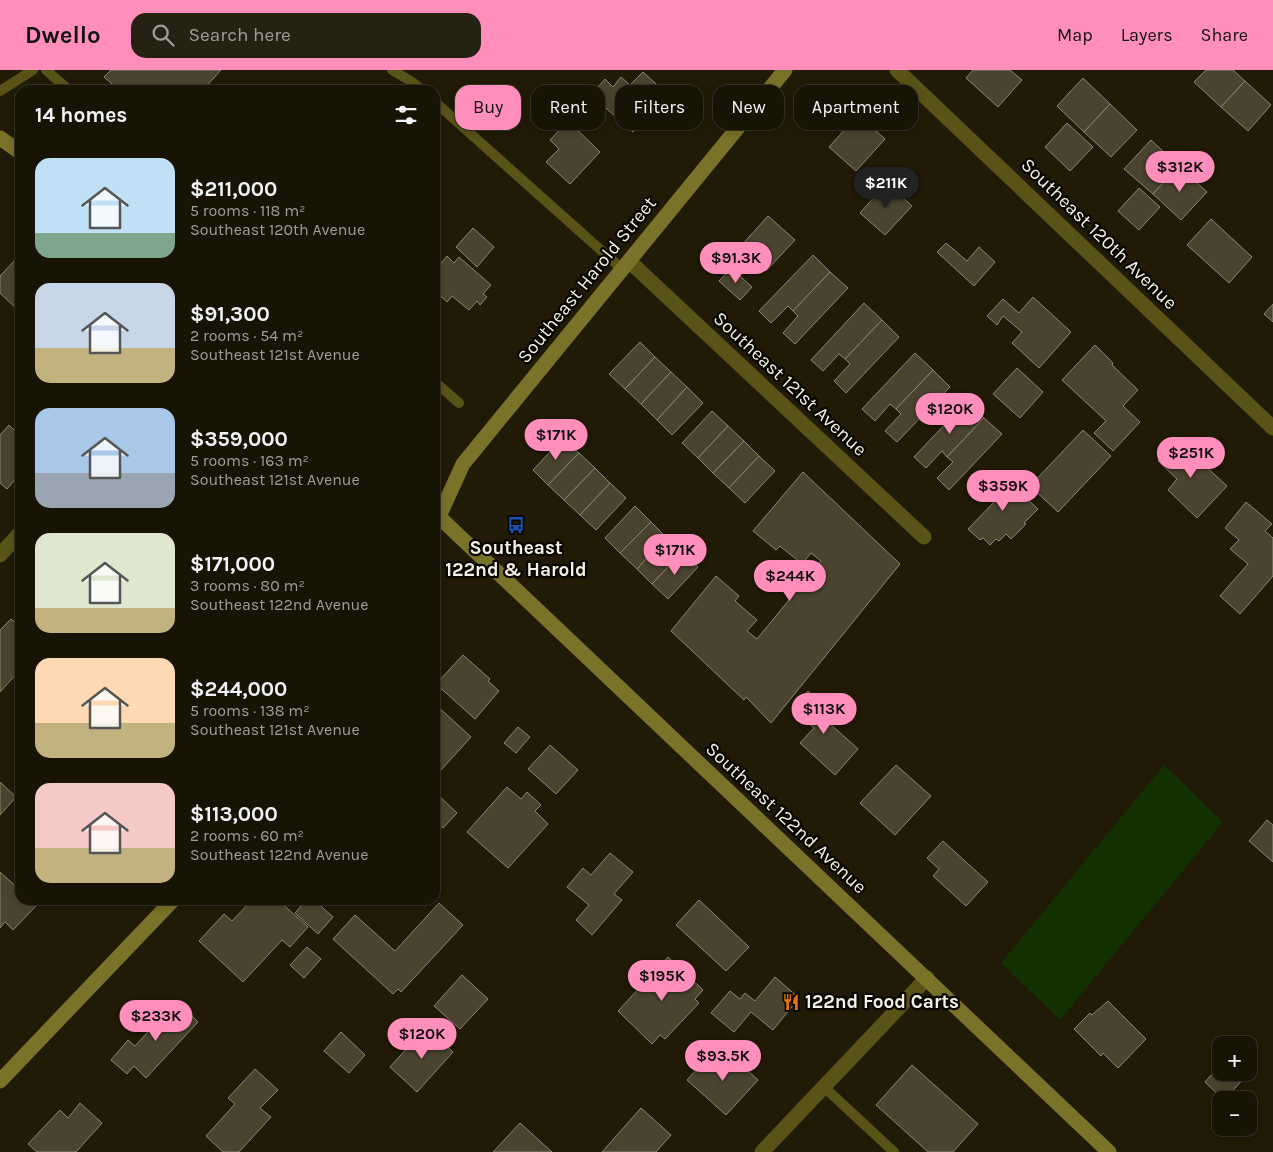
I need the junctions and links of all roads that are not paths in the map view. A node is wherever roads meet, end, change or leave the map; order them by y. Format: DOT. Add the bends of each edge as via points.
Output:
graph roads {
  1 [pos="32,70"];
  2 [pos="46,70"];
  3 [pos="392,70"];
  4 [pos="785,70"];
  5 [pos="897,70"];
  6 [pos="63,85"];
  7 [pos="416,85"];
  8 [pos="0,91"];
  9 [pos="440,106"];
  10 [pos="0,138"];
  11 [pos="15,148"];
  12 [pos="626,265"];
  13 [pos="440,386"];
  14 [pos="459,403"];
  15 [pos="1273,428"];
  16 [pos="440,510"];
  17 [pos="440,522"];
  18 [pos="924,537"];
  19 [pos="15,538"];
  20 [pos="0,554"];
  21 [pos="168,905"];
  22 [pos="927,978"];
  23 [pos="0,1081"];
  24 [pos="824,1087"];
  25 [pos="762,1152"];
  26 [pos="894,1152"];
  27 [pos="1109,1152"];
  1 -- 8 [label="lane"];
  2 -- 6 [label="lane"];
  3 -- 7 [label="lane"];
  4 -- 12 [label="main road, Southeast Harold Street"];
  5 -- 15 [label="street, Southeast 120th Avenue"];
  9 -- 12 [label="lane"];
  10 -- 11 [label="main road"];
  12 -- 16 [label="main road, Southeast Harold Street" via="463,464"];
  12 -- 18 [label="street, Southeast 121st Avenue"];
  13 -- 14 [label="lane"];
  17 -- 22 [label="main road, Southeast 122nd Avenue"];
  19 -- 20 [label="street"];
  21 -- 23 [label="main road"];
  22 -- 24 [label="street"];
  22 -- 27 [label="main road, Southeast 122nd Avenue"];
  24 -- 25 [label="street"];
  24 -- 26 [label="lane"];
}
